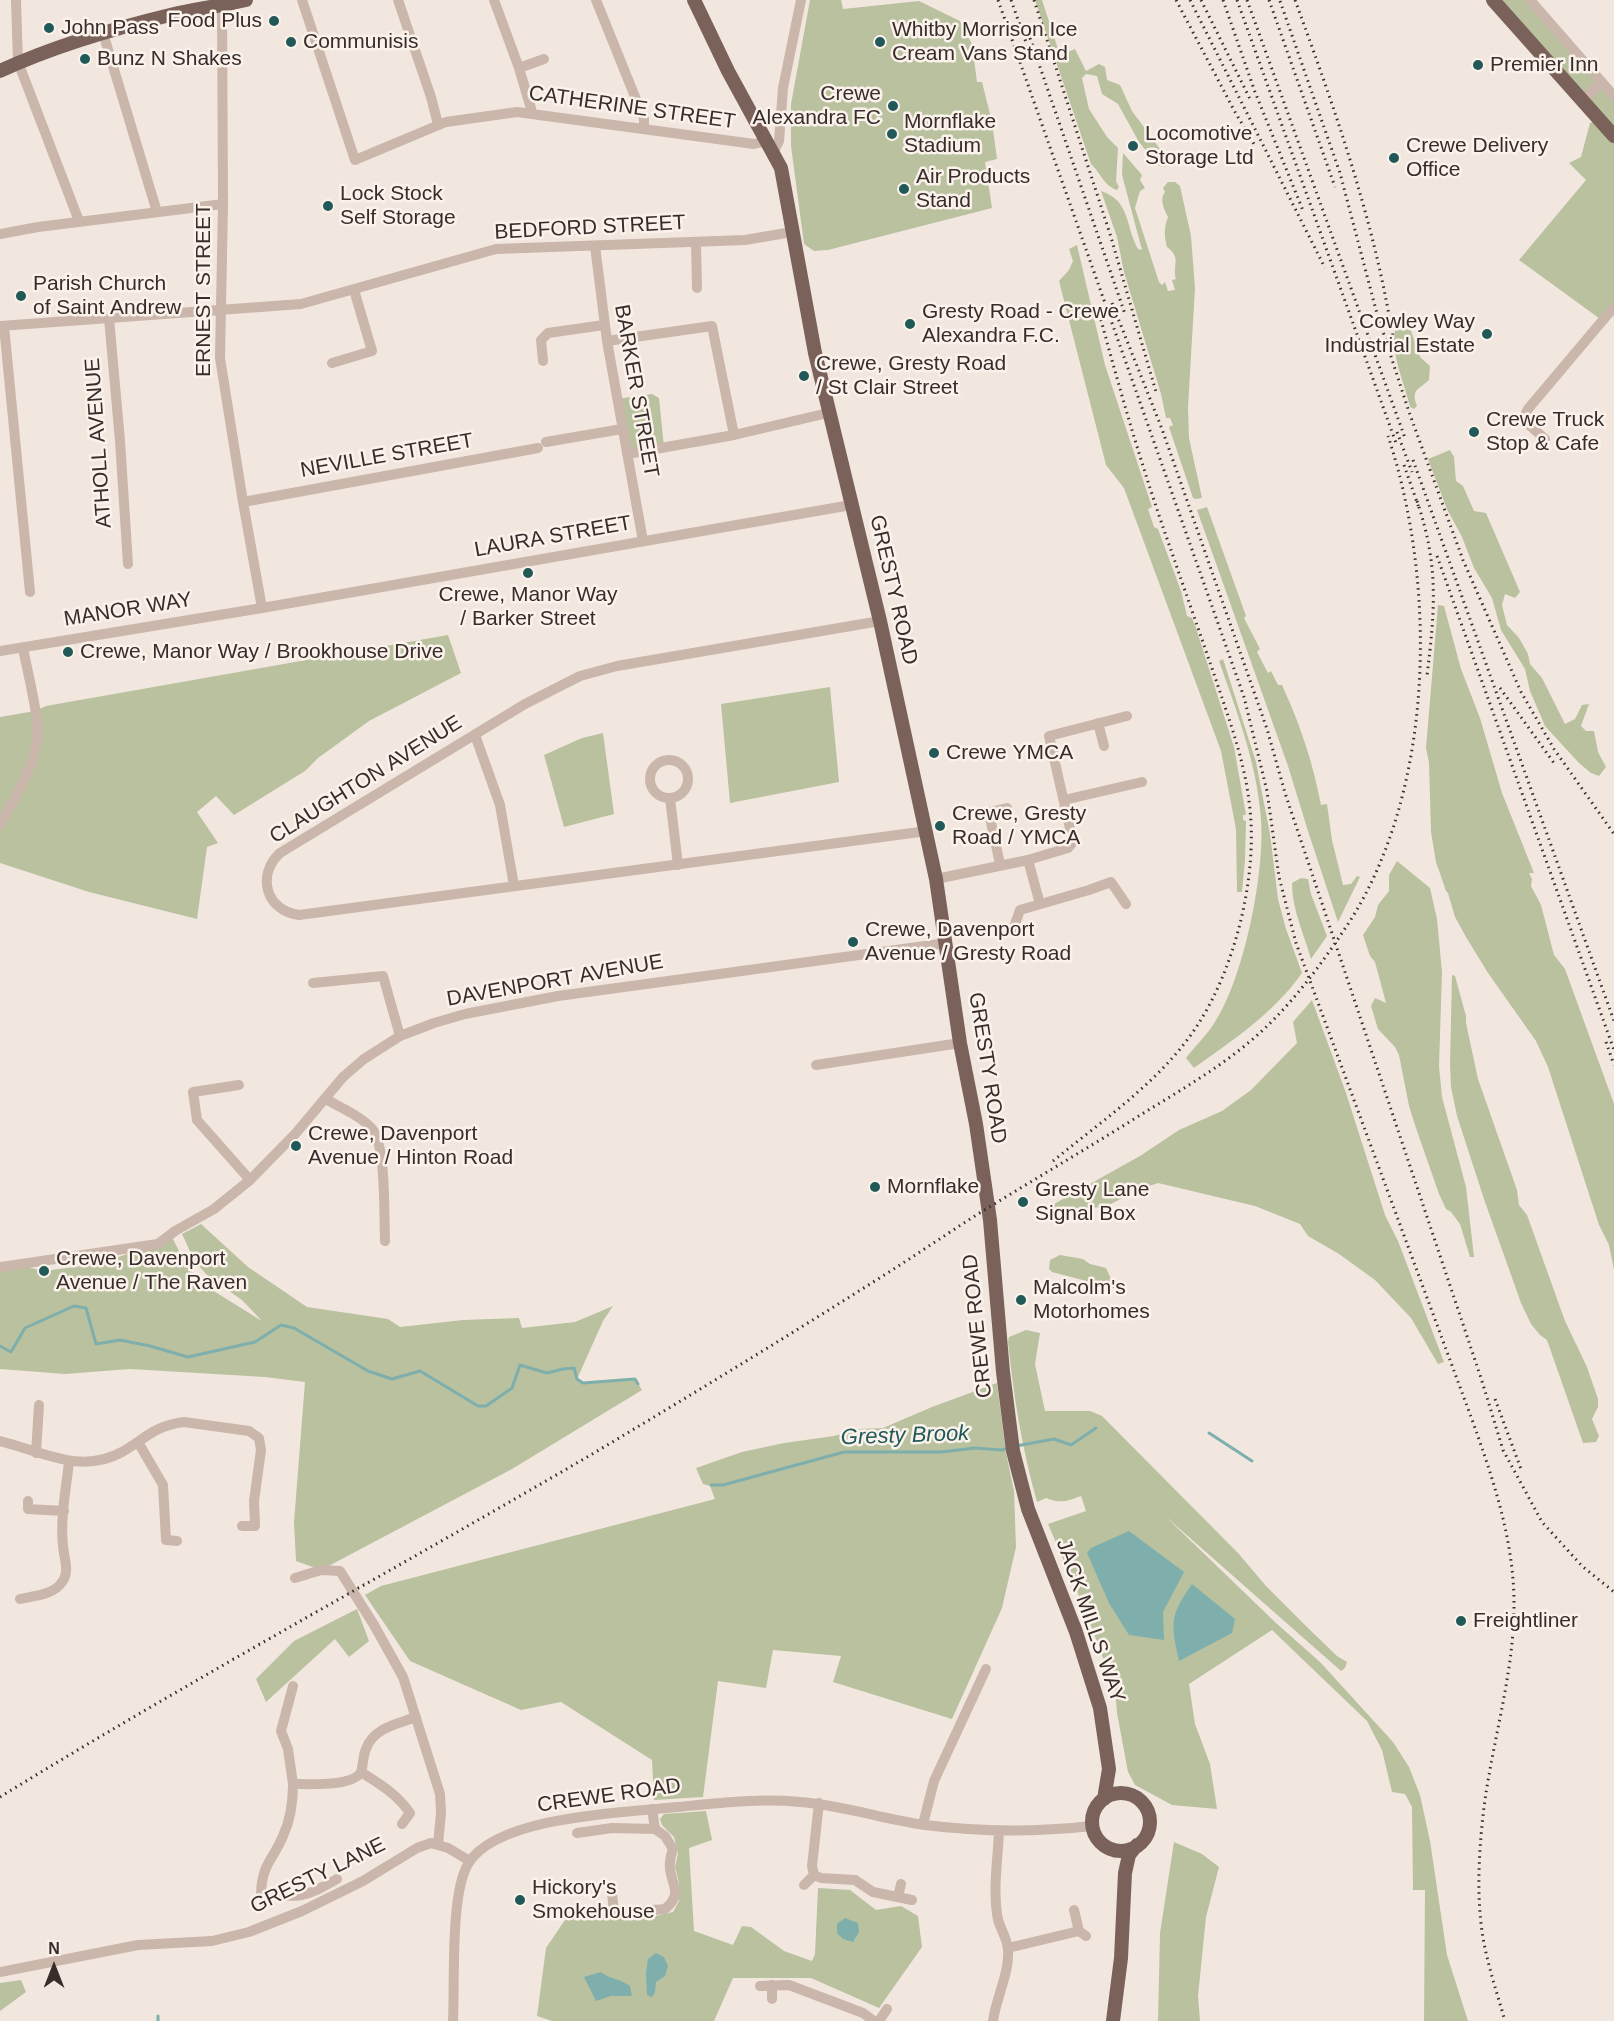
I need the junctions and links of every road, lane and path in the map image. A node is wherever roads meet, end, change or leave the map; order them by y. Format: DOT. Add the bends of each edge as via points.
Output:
graph roads {
  1 [pos="16,0"];
  2 [pos="243,0"];
  3 [pos="302,0"];
  4 [pos="398,0"];
  5 [pos="494,0"];
  6 [pos="596,0"];
  7 [pos="694,0"];
  8 [pos="801,0"];
  9 [pos="1493,0"];
  10 [pos="1530,0"];
  11 [pos="222,5"];
  12 [pos="103,33"];
  13 [pos="544,59"];
  14 [pos="18,62"];
  15 [pos="519,68"];
  16 [pos="0,71"];
  17 [pos="1602,82"];
  18 [pos="1614,96"];
  19 [pos="1582,99"];
  20 [pos="532,112"];
  21 [pos="438,124"];
  22 [pos="644,129"];
  23 [pos="1614,136"];
  24 [pos="770,146"];
  25 [pos="224,204"];
  26 [pos="157,212"];
  27 [pos="79,221"];
  28 [pos="792,232"];
  29 [pos="0,234"];
  30 [pos="696,243"];
  31 [pos="595,246"];
  32 [pos="697,288"];
  33 [pos="354,290"];
  34 [pos="1614,308"];
  35 [pos="221,311"];
  36 [pos="109,318"];
  37 [pos="604,325"];
  38 [pos="2,326"];
  39 [pos="607,341"];
  40 [pos="543,361"];
  41 [pos="332,363"];
  42 [pos="828,413"];
  43 [pos="622,429"];
  44 [pos="734,435"];
  45 [pos="1545,439"];
  46 [pos="627,454"];
  47 [pos="243,502"];
  48 [pos="851,505"];
  49 [pos="642,541"];
  50 [pos="128,564"];
  51 [pos="30,592"];
  52 [pos="262,608"];
  53 [pos="880,621"];
  54 [pos="23,648"];
  55 [pos="0,651"];
  56 [pos="1127,716"];
  57 [pos="1098,723"];
  58 [pos="475,735"];
  59 [pos="1104,746"];
  60 [pos="1142,782"];
  61 [pos="670,798"];
  62 [pos="1064,800"];
  63 [pos="1007,808"];
  64 [pos="0,825"];
  65 [pos="927,831"];
  66 [pos="1028,860"];
  67 [pos="1000,864"];
  68 [pos="678,865"];
  69 [pos="936,879"];
  70 [pos="514,886"];
  71 [pos="1040,904"];
  72 [pos="1126,904"];
  73 [pos="1014,927"];
  74 [pos="947,943"];
  75 [pos="313,983"];
  76 [pos="400,1036"];
  77 [pos="960,1043"];
  78 [pos="816,1065"];
  79 [pos="239,1085"];
  80 [pos="326,1099"];
  81 [pos="250,1180"];
  82 [pos="986,1194"];
  83 [pos="384,1241"];
  84 [pos="0,1267"];
  85 [pos="39,1405"];
  86 [pos="0,1441"];
  87 [pos="138,1442"];
  88 [pos="36,1453"];
  89 [pos="69,1462"];
  90 [pos="28,1509"];
  91 [pos="64,1511"];
  92 [pos="1033,1523"];
  93 [pos="242,1526"];
  94 [pos="166,1540"];
  95 [pos="296,1578"];
  96 [pos="20,1599"];
  97 [pos="987,1669"];
  98 [pos="293,1686"];
  99 [pos="416,1717"];
  100 [pos="1109,1769"];
  101 [pos="361,1772"];
  102 [pos="293,1784"];
  103 [pos="1124,1793"];
  104 [pos="1104,1798"];
  105 [pos="819,1803"];
  106 [pos="652,1809"];
  107 [pos="402,1824"];
  108 [pos="923,1824"];
  109 [pos="1092,1826"];
  110 [pos="655,1829"];
  111 [pos="999,1831"];
  112 [pos="577,1833"];
  113 [pos="438,1844"];
  114 [pos="1137,1845"];
  115 [pos="1116,1850"];
  116 [pos="470,1861"];
  117 [pos="1125,1873"];
  118 [pos="814,1875"];
  119 [pos="338,1879"];
  120 [pos="901,1884"];
  121 [pos="804,1885"];
  122 [pos="612,1893"];
  123 [pos="898,1897"];
  124 [pos="912,1900"];
  125 [pos="1074,1910"];
  126 [pos="1008,1948"];
  127 [pos="0,1972"];
  128 [pos="772,1999"];
  129 [pos="887,2009"];
  130 [pos="453,2021"];
  131 [pos="876,2021"];
  132 [pos="993,2021"];
  133 [pos="1113,2021"];
  1 -- 14 [label="street"];
  2 -- 11 [label="main road"];
  3 -- 21 [label="street, CATHERINE STREET" via="355,160"];
  4 -- 21 [label="street"];
  5 -- 15 [label="street"];
  6 -- 22 [label="street" via="644,118"];
  7 -- 24 [label="main road, GRESTY ROAD"];
  8 -- 24 [label="street" via="783,88 779,141"];
  9 -- 19 [label="main road"];
  10 -- 17 [label="street"];
  11 -- 12 [label="main road"];
  11 -- 25 [label="street, ERNEST STREET"];
  12 -- 14 [label="main road"];
  12 -- 26 [label="street"];
  13 -- 15 [label="street"];
  14 -- 16 [label="main road"];
  14 -- 27 [label="street"];
  15 -- 20 [label="street"];
  17 -- 18 [label="street"];
  17 -- 19 [label="street"];
  19 -- 23 [label="main road"];
  20 -- 21 [label="street, CATHERINE STREET"];
  20 -- 22 [label="street, CATHERINE STREET"];
  22 -- 24 [label="street, CATHERINE STREET"];
  24 -- 28 [label="main road, GRESTY ROAD" via="782,168"];
  25 -- 26 [label="street"];
  25 -- 35 [label="street, ERNEST STREET"];
  26 -- 27 [label="street"];
  27 -- 29 [label="street"];
  28 -- 30 [label="street, BEDFORD STREET"];
  28 -- 42 [label="main road, GRESTY ROAD"];
  30 -- 31 [label="street, BEDFORD STREET"];
  30 -- 32 [label="street"];
  31 -- 33 [label="street, BEDFORD STREET" via="496,249"];
  31 -- 37 [label="street, BARKER STREET"];
  33 -- 35 [label="street, BEDFORD STREET" via="301,304"];
  33 -- 41 [label="street" via="372,351"];
  34 -- 45 [label="street" via="1528,409 1527,423"];
  35 -- 36 [label="street, BEDFORD STREET"];
  35 -- 47 [label="street, ERNEST STREET" via="220,358"];
  36 -- 38 [label="street, BEDFORD STREET"];
  36 -- 50 [label="street, ATHOLL AVENUE"];
  37 -- 39 [label="street, BARKER STREET"];
  37 -- 40 [label="street" via="548,333 541,340"];
  38 -- 51 [label="street"];
  39 -- 43 [label="street, BARKER STREET"];
  39 -- 44 [label="street" via="712,326"];
  42 -- 44 [label="street"];
  42 -- 48 [label="main road, GRESTY ROAD"];
  43 -- 46 [label="street, BARKER STREET"];
  43 -- 47 [label="street, NEVILLE STREET"];
  44 -- 46 [label="street"];
  46 -- 49 [label="street, BARKER STREET"];
  47 -- 52 [label="street, ERNEST STREET"];
  48 -- 49 [label="street, LAURA STREET"];
  48 -- 53 [label="main road, GRESTY ROAD"];
  49 -- 52 [label="street, LAURA STREET"];
  52 -- 54 [label="street, MANOR WAY"];
  53 -- 58 [label="street, CLAUGHTON AVENUE" via="608,668 580,676"];
  53 -- 65 [label="main road, GRESTY ROAD"];
  54 -- 55 [label="street, MANOR WAY"];
  54 -- 64 [label="street" via="37,739 26,774"];
  56 -- 57 [label="street"];
  57 -- 59 [label="street"];
  57 -- 62 [label="street" via="1049,736"];
  58 -- 70 [label="street" via="500,805"];
  58 -- 70 [label="street, CLAUGHTON AVENUE" via="280,853 268,868 266,888 276,905 299,915"];
  60 -- 62 [label="street"];
  61 -- 68 [label="street"];
  62 -- 66 [label="street" via="1073,842 1068,848"];
  63 -- 67 [label="street" via="985,814"];
  65 -- 68 [label="street, CLAUGHTON AVENUE"];
  65 -- 69 [label="main road, GRESTY ROAD"];
  66 -- 67 [label="street"];
  66 -- 71 [label="street"];
  67 -- 69 [label="street"];
  68 -- 70 [label="street, CLAUGHTON AVENUE"];
  69 -- 74 [label="main road, GRESTY ROAD"];
  71 -- 72 [label="street" via="1110,882"];
  71 -- 73 [label="street" via="1020,910"];
  74 -- 76 [label="street, DAVENPORT AVENUE" via="558,996 465,1014"];
  74 -- 77 [label="main road, GRESTY ROAD"];
  75 -- 76 [label="street" via="383,976"];
  76 -- 80 [label="street, DAVENPORT AVENUE" via="350,1071"];
  77 -- 78 [label="street"];
  77 -- 82 [label="main road, GRESTY ROAD"];
  79 -- 81 [label="street" via="193,1092 197,1120"];
  80 -- 81 [label="street, DAVENPORT AVENUE"];
  80 -- 83 [label="street" via="366,1123 378,1138"];
  81 -- 84 [label="street, DAVENPORT AVENUE" via="214,1209 158,1244"];
  82 -- 92 [label="main road, CREWE ROAD" via="1012,1448"];
  85 -- 88 [label="street"];
  86 -- 88 [label="street"];
  87 -- 89 [label="street" via="103,1459"];
  87 -- 93 [label="street" via="157,1429 184,1422 256,1435 261,1450 254,1502 261,1527"];
  87 -- 94 [label="street" via="164,1485"];
  88 -- 89 [label="street"];
  89 -- 91 [label="street"];
  90 -- 91 [label="street"];
  91 -- 96 [label="street" via="64,1579 52,1591"];
  92 -- 100 [label="main road, JACK MILLS WAY" via="1089,1669 1102,1716"];
  95 -- 99 [label="street" via="321,1570 340,1571 403,1677"];
  97 -- 108 [label="street" via="934,1781"];
  98 -- 102 [label="street" via="281,1731"];
  99 -- 101 [label="street" via="375,1733 366,1746"];
  99 -- 113 [label="street" via="440,1794"];
  100 -- 103 [label="main road, JACK MILLS WAY"];
  100 -- 104 [label="main road, JACK MILLS WAY"];
  101 -- 102 [label="street" via="339,1783"];
  101 -- 107 [label="street" via="402,1802 410,1813"];
  102 -- 119 [label="street" via="293,1809 283,1837 266,1864 261,1893 309,1895"];
  103 -- 104 [label="main road"];
  103 -- 114 [label="main road" via="1134,1796 1148,1811 1148,1831"];
  104 -- 109 [label="main road" via="1096,1806"];
  105 -- 106 [label="street, CREWE ROAD" via="745,1800"];
  105 -- 108 [label="street, CREWE ROAD"];
  105 -- 118 [label="street"];
  106 -- 110 [label="street"];
  106 -- 116 [label="street, CREWE ROAD" via="563,1820 527,1829 500,1838"];
  108 -- 111 [label="street, CREWE ROAD"];
  109 -- 111 [label="street, CREWE ROAD"];
  109 -- 115 [label="main road" via="1101,1842"];
  110 -- 112 [label="street" via="612,1828"];
  110 -- 122 [label="street" via="673,1849 670,1870 675,1898 665,1909 610,1913"];
  111 -- 126 [label="street" via="996,1911"];
  113 -- 116 [label="street"];
  113 -- 127 [label="street, GRESTY LANE" via="417,1848 363,1881 249,1932 212,1941 138,1945"];
  114 -- 115 [label="main road"];
  114 -- 117 [label="main road" via="1129,1855"];
  115 -- 117 [label="main road"];
  116 -- 130 [label="street" via="459,1896"];
  117 -- 133 [label="main road"];
  118 -- 121 [label="street"];
  118 -- 123 [label="street" via="855,1880 873,1892"];
  120 -- 123 [label="street"];
  123 -- 124 [label="street"];
  125 -- 126 [label="street" via="1083,1934"];
  126 -- 132 [label="street"];
  128 -- 131 [label="street" via="766,1985 789,1985"];
  129 -- 131 [label="street"];
}
